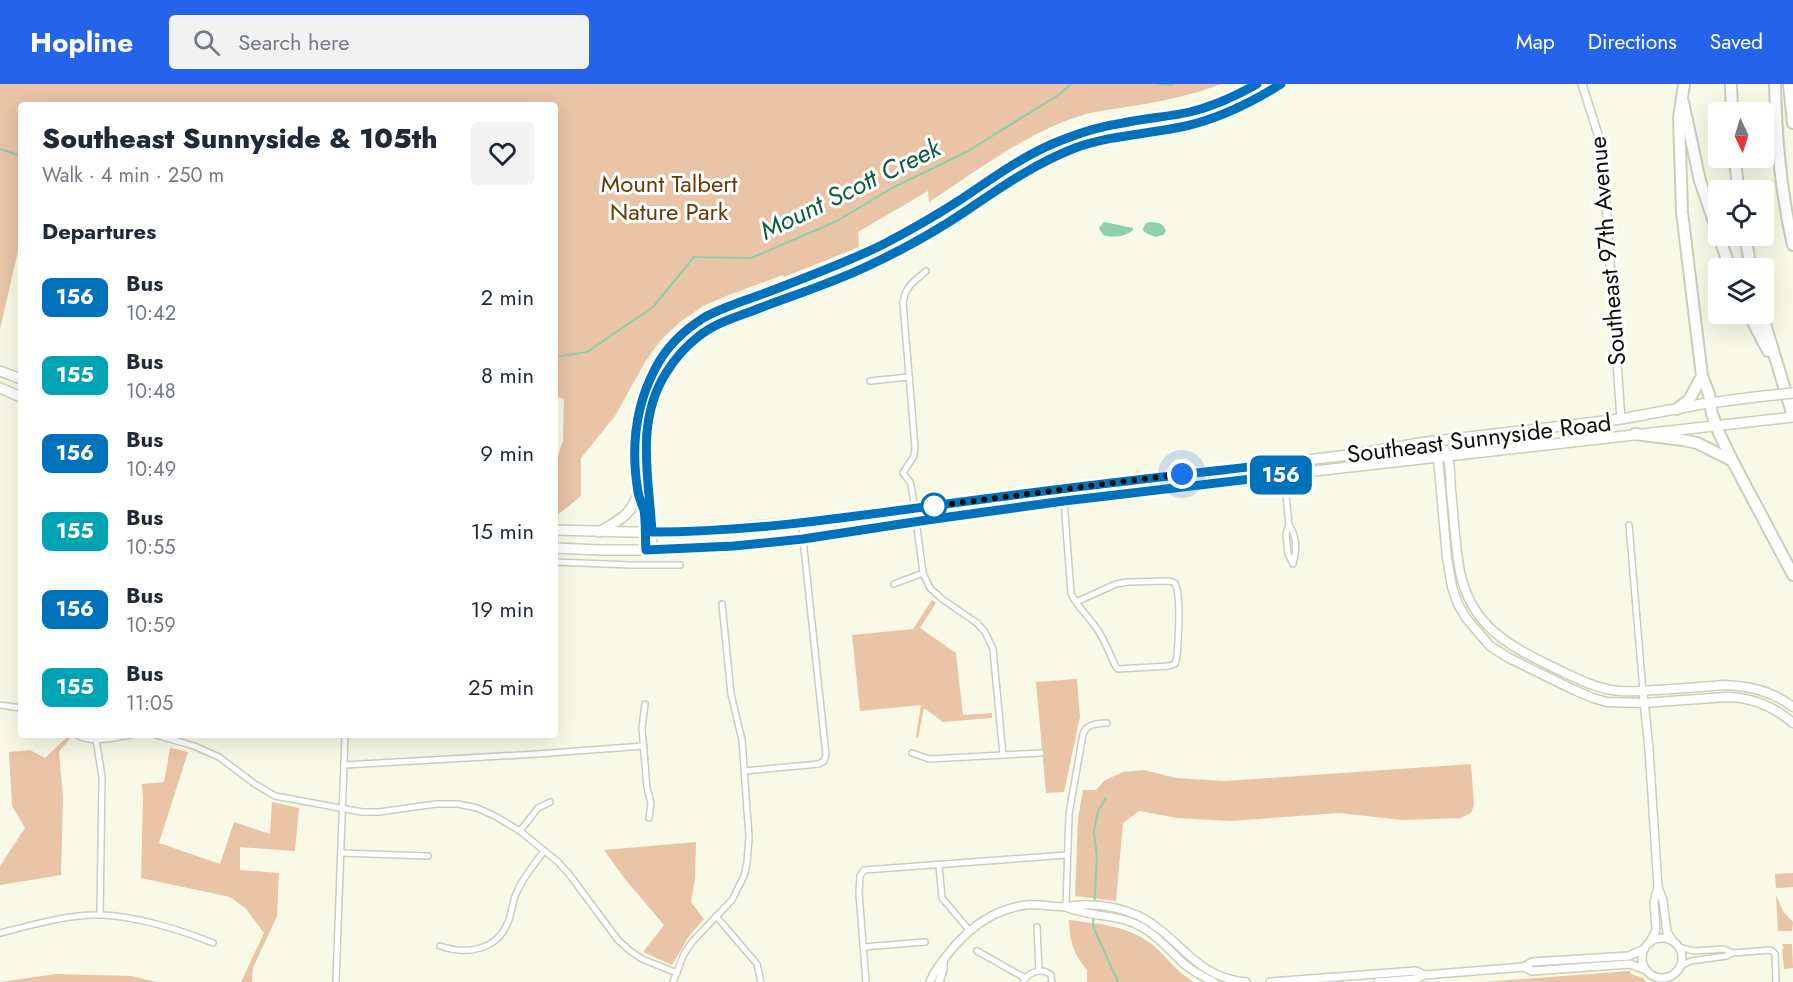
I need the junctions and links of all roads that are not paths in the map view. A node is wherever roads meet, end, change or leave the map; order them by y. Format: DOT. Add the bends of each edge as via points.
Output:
graph roads {
  1 [pos="1257,84"];
  2 [pos="1281,84"];
  3 [pos="1582,84"];
  4 [pos="1684,84"];
  5 [pos="1731,84"];
  6 [pos="1775,84"];
  7 [pos="1789,84"];
  8 [pos="1683,99"];
  9 [pos="1732,102"];
  10 [pos="1793,123"];
  11 [pos="1793,245"];
  12 [pos="1727,258"];
  13 [pos="926,271"];
  14 [pos="1754,324"];
  15 [pos="1765,324"];
  16 [pos="0,371"];
  17 [pos="1780,374"];
  18 [pos="1702,376"];
  19 [pos="909,377"];
  20 [pos="18,379"];
  21 [pos="870,381"];
  22 [pos="0,388"];
  23 [pos="1793,393"];
  24 [pos="18,396"];
  25 [pos="1710,403"];
  26 [pos="1677,409"];
  27 [pos="1793,416"];
  28 [pos="1621,419"];
  29 [pos="1716,425"];
  30 [pos="1635,434"];
  31 [pos="1441,441"];
  32 [pos="1443,457"];
  33 [pos="1732,460"];
  34 [pos="1182,474"];
  35 [pos="1284,475"];
  36 [pos="1093,485"];
  37 [pos="1155,489"];
  38 [pos="638,493"];
  39 [pos="1064,501"];
  40 [pos="915,508"];
  41 [pos="836,519"];
  42 [pos="916,521"];
  43 [pos="1289,525"];
  44 [pos="1629,525"];
  45 [pos="558,530"];
  46 [pos="599,532"];
  47 [pos="649,532"];
  48 [pos="803,539"];
  49 [pos="558,548"];
  50 [pos="650,550"];
  51 [pos="558,562"];
  52 [pos="680,565"];
  53 [pos="923,573"];
  54 [pos="1793,574"];
  55 [pos="894,584"];
  56 [pos="1076,602"];
  57 [pos="722,604"];
  58 [pos="1643,691"];
  59 [pos="1644,703"];
  60 [pos="645,704"];
  61 [pos="0,705"];
  62 [pos="1793,707"];
  63 [pos="18,708"];
  64 [pos="1107,723"];
  65 [pos="1793,723"];
  66 [pos="83,738"];
  67 [pos="110,738"];
  68 [pos="166,738"];
  69 [pos="345,738"];
  70 [pos="96,740"];
  71 [pos="644,746"];
  72 [pos="912,753"];
  73 [pos="1041,753"];
  74 [pos="1003,755"];
  75 [pos="344,765"];
  76 [pos="744,771"];
  77 [pos="550,802"];
  78 [pos="342,808"];
  79 [pos="649,818"];
  80 [pos="520,831"];
  81 [pos="544,851"];
  82 [pos="341,853"];
  83 [pos="1067,855"];
  84 [pos="428,856"];
  85 [pos="939,865"];
  86 [pos="1658,887"];
  87 [pos="1066,907"];
  88 [pos="1112,912"];
  89 [pos="100,915"];
  90 [pos="716,916"];
  91 [pos="1037,927"];
  92 [pos="969,930"];
  93 [pos="0,933"];
  94 [pos="925,942"];
  95 [pos="1650,942"];
  96 [pos="213,943"];
  97 [pos="1676,944"];
  98 [pos="440,946"];
  99 [pos="863,947"];
  100 [pos="1644,949"];
  101 [pos="978,951"];
  102 [pos="1732,953"];
  103 [pos="943,961"];
  104 [pos="1680,966"];
  105 [pos="1524,968"];
  106 [pos="1039,971"];
  107 [pos="1649,972"];
  108 [pos="676,973"];
  109 [pos="1673,974"];
  110 [pos="1424,975"];
  111 [pos="1024,980"];
  112 [pos="336,982"];
  113 [pos="673,982"];
  114 [pos="761,982"];
  115 [pos="866,982"];
  116 [pos="930,982"];
  117 [pos="939,982"];
  118 [pos="1052,982"];
  119 [pos="1214,982"];
  120 [pos="1246,982"];
  121 [pos="1270,982"];
  122 [pos="1378,982"];
  123 [pos="1656,982"];
  124 [pos="1671,982"];
  125 [pos="1776,982"];
  1 -- 38 [label="main road" via="1226,100 1183,113 1089,131 1040,150 905,233 847,261 722,309 696,324 674,342 647,386 636,431"];
  2 -- 47 [label="main road" via="1232,111 1185,126 1094,142 1055,156 888,256 699,336 666,373 647,423"];
  3 -- 28 [label="street, Southeast 97th Avenue" via="1601,144"];
  4 -- 8 [label="highway"];
  5 -- 9 [label="highway"];
  6 -- 11 [label="highway" via="1782,180"];
  7 -- 10 [label="highway"];
  8 -- 12 [label="highway" via="1700,181"];
  8 -- 18 [label="highway" via="1679,118 1682,212"];
  13 -- 19 [label="street" via="904,294"];
  14 -- 17 [label="highway"];
  15 -- 17 [label="highway"];
  16 -- 20 [label="main road"];
  17 -- 27 [label="highway"];
  18 -- 25 [label="highway"];
  18 -- 26 [label="highway" via="1689,399"];
  19 -- 21 [label="street"];
  19 -- 40 [label="street" via="915,447 903,473 911,486"];
  22 -- 24 [label="main road"];
  23 -- 25 [label="main road, Southeast Sunnyside Road, bridge"];
  25 -- 26 [label="main road, Southeast Sunnyside Road"];
  25 -- 29 [label="highway"];
  26 -- 28 [label="main road, Southeast Sunnyside Road"];
  27 -- 29 [label="main road, Southeast Sunnyside Road"];
  28 -- 31 [label="main road, Southeast Sunnyside Road"];
  29 -- 30 [label="main road, Southeast Sunnyside Road"];
  29 -- 33 [label="highway"];
  30 -- 32 [label="main road, Southeast Sunnyside Road"];
  30 -- 33 [label="highway" via="1697,443"];
  31 -- 32 [label="main road"];
  31 -- 34 [label="main road, Southeast Sunnyside Road"];
  32 -- 35 [label="main road, Southeast Sunnyside Road"];
  32 -- 58 [label="main road" via="1460,572 1479,617 1510,645 1578,679 1608,690"];
  32 -- 59 [label="main road" via="1450,579 1461,610 1477,633 1509,658 1587,696 1619,703"];
  33 -- 54 [label="highway"];
  34 -- 36 [label="main road, Southeast Sunnyside Road"];
  34 -- 37 [label="main road" via="1176,481 1157,483"];
  35 -- 37 [label="main road, Southeast Sunnyside Road"];
  35 -- 43 [label="street"];
  36 -- 39 [label="main road" via="1085,492 1066,494"];
  36 -- 40 [label="main road, Southeast Sunnyside Road"];
  37 -- 39 [label="main road, Southeast Sunnyside Road"];
  38 -- 46 [label="main road" via="630,511"];
  38 -- 47 [label="main road"];
  39 -- 42 [label="main road, Southeast Sunnyside Road"];
  39 -- 56 [label="street" via="1071,593"];
  40 -- 41 [label="main road, Southeast Sunnyside Road"];
  40 -- 42 [label="street"];
  41 -- 47 [label="main road, Southeast Sunnyside Road"];
  41 -- 48 [label="main road" via="825,528 806,531"];
  42 -- 48 [label="main road, Southeast Sunnyside Road"];
  42 -- 53 [label="street"];
  43 -- 43 [label="street" via="1288,554 1293,564 1295,533"];
  44 -- 58 [label="street"];
  45 -- 46 [label="main road, Southeast Sunnyside Road"];
  46 -- 47 [label="main road, Southeast Sunnyside Road"];
  47 -- 50 [label="main road"];
  48 -- 50 [label="main road, Southeast Sunnyside Road"];
  48 -- 76 [label="street" via="826,755 819,764"];
  49 -- 50 [label="main road, Southeast Sunnyside Road"];
  51 -- 52 [label="street"];
  53 -- 55 [label="street"];
  53 -- 74 [label="street" via="934,593 977,623 991,641"];
  56 -- 56 [label="street" via="1116,584 1175,583 1175,664 1117,668 1099,630"];
  57 -- 76 [label="street"];
  58 -- 59 [label="street"];
  58 -- 62 [label="main road" via="1739,686 1763,691"];
  59 -- 65 [label="main road" via="1746,698 1773,708"];
  59 -- 86 [label="street"];
  60 -- 71 [label="street"];
  61 -- 63 [label="street"];
  64 -- 83 [label="street" via="1090,725 1083,734 1069,814"];
  66 -- 70 [label="street"];
  67 -- 70 [label="street"];
  68 -- 78 [label="street" via="219,757 274,796"];
  69 -- 75 [label="street"];
  70 -- 89 [label="street" via="102,777"];
  71 -- 75 [label="street"];
  71 -- 79 [label="street" via="646,788 651,803"];
  72 -- 74 [label="street" via="929,759"];
  73 -- 74 [label="street"];
  75 -- 78 [label="street"];
  76 -- 90 [label="street" via="747,863 738,890"];
  77 -- 80 [label="street" via="538,808"];
  78 -- 80 [label="street" via="379,812 458,804 477,808"];
  78 -- 82 [label="street"];
  80 -- 81 [label="street"];
  81 -- 98 [label="street" via="519,887 508,922 491,944 454,951"];
  81 -- 108 [label="street" via="569,874 618,940 642,959"];
  82 -- 84 [label="street"];
  82 -- 112 [label="street"];
  83 -- 85 [label="street"];
  83 -- 87 [label="street"];
  85 -- 92 [label="street" via="942,898"];
  85 -- 99 [label="street" via="874,868 861,873"];
  86 -- 95 [label="street" via="1654,902 1656,930"];
  86 -- 97 [label="street" via="1667,932"];
  87 -- 88 [label="street" via="1080,904"];
  87 -- 92 [label="street" via="1015,907 990,916"];
  88 -- 119 [label="street" via="1142,927 1190,969"];
  88 -- 120 [label="street" via="1137,915 1207,969"];
  89 -- 93 [label="street"];
  89 -- 96 [label="street" via="175,929"];
  90 -- 108 [label="street" via="692,942"];
  90 -- 114 [label="street" via="757,964"];
  91 -- 106 [label="street"];
  92 -- 103 [label="street"];
  94 -- 99 [label="street"];
  95 -- 97 [label="street" via="1663,938"];
  95 -- 100 [label="street"];
  97 -- 102 [label="street" via="1694,951 1724,949"];
  97 -- 104 [label="street" via="1682,955"];
  99 -- 115 [label="street"];
  100 -- 105 [label="street" via="1629,956 1532,962"];
  100 -- 107 [label="street" via="1642,959"];
  101 -- 111 [label="street"];
  102 -- 104 [label="street"];
  102 -- 125 [label="street" via="1771,950 1775,954"];
  103 -- 116 [label="street"];
  103 -- 117 [label="street"];
  104 -- 109 [label="street"];
  105 -- 107 [label="street" via="1532,971 1630,964"];
  105 -- 110 [label="street"];
  106 -- 111 [label="street"];
  106 -- 118 [label="street" via="1048,972"];
  107 -- 109 [label="street" via="1663,977"];
  107 -- 123 [label="street"];
  108 -- 113 [label="street"];
  109 -- 124 [label="street"];
  110 -- 121 [label="street" via="1416,971"];
  110 -- 122 [label="street"];
}
